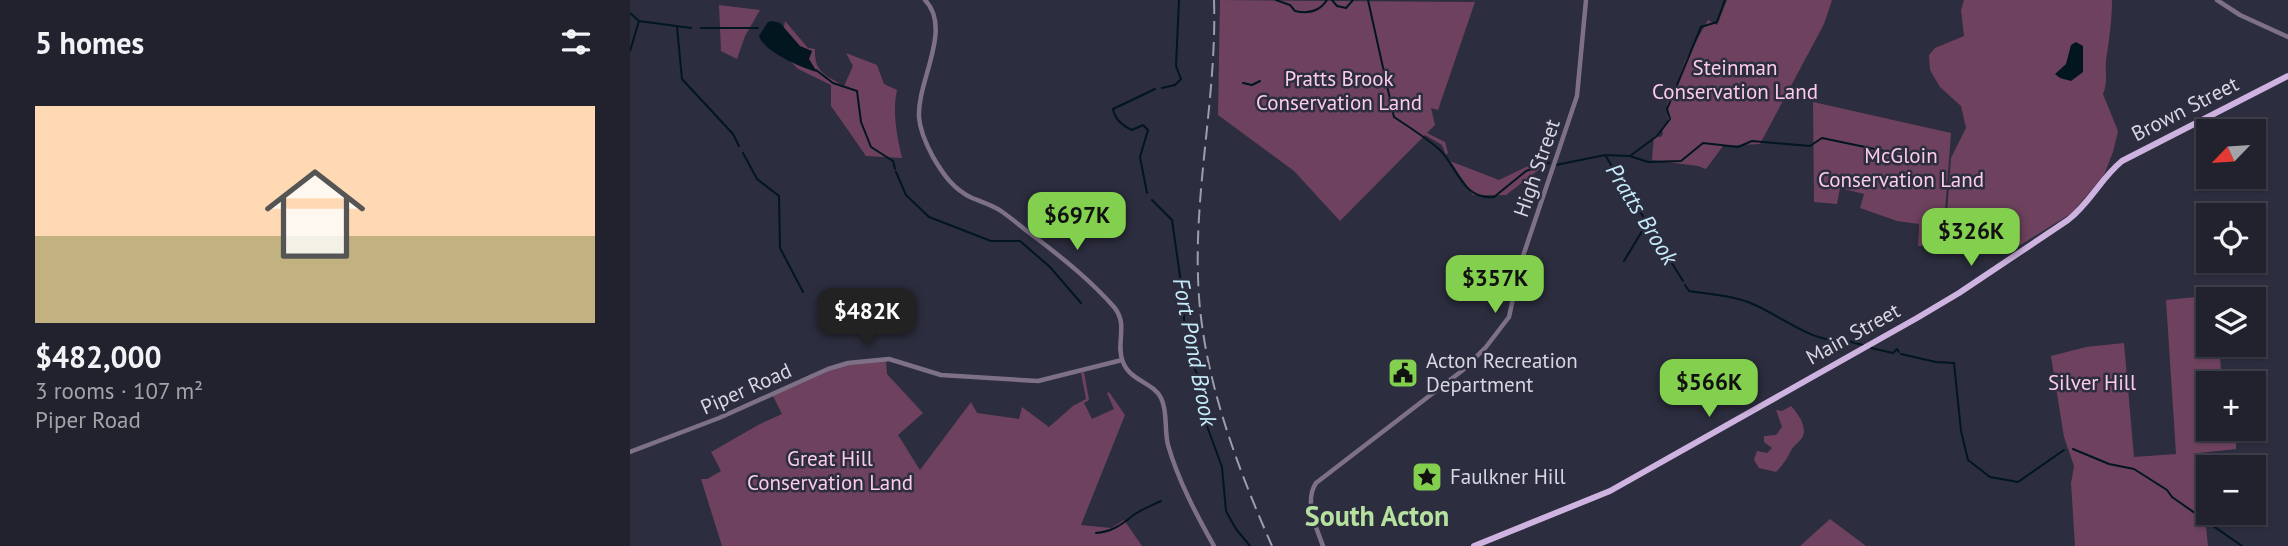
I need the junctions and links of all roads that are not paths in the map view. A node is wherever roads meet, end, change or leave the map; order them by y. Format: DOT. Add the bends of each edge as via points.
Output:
graph roads {
  1 [pos="925,0"];
  2 [pos="1586,0"];
  3 [pos="2217,0"];
  4 [pos="2288,37"];
  5 [pos="2288,76"];
  6 [pos="1949,299"];
  7 [pos="1122,360"];
  8 [pos="630,452"];
  9 [pos="1214,546"];
  10 [pos="1323,546"];
  11 [pos="1474,546"];
  1 -- 7 [label="street" via="934,11 937,27 919,117 932,155 958,190 1008,216 1077,269 1113,307 1122,324"];
  2 -- 10 [label="street, High Street" via="1577,96 1521,261 1509,317 1463,370 1316,482 1311,502"];
  3 -- 4 [label="street"];
  5 -- 6 [label="main road, Brown Street" via="2122,161 2075,214"];
  6 -- 11 [label="main road, Main Street" via="1610,491"];
  7 -- 8 [label="street, Piper Road" via="1036,381 941,375 889,359 846,364"];
  7 -- 9 [label="street" via="1134,377 1162,399 1171,455"];
}
